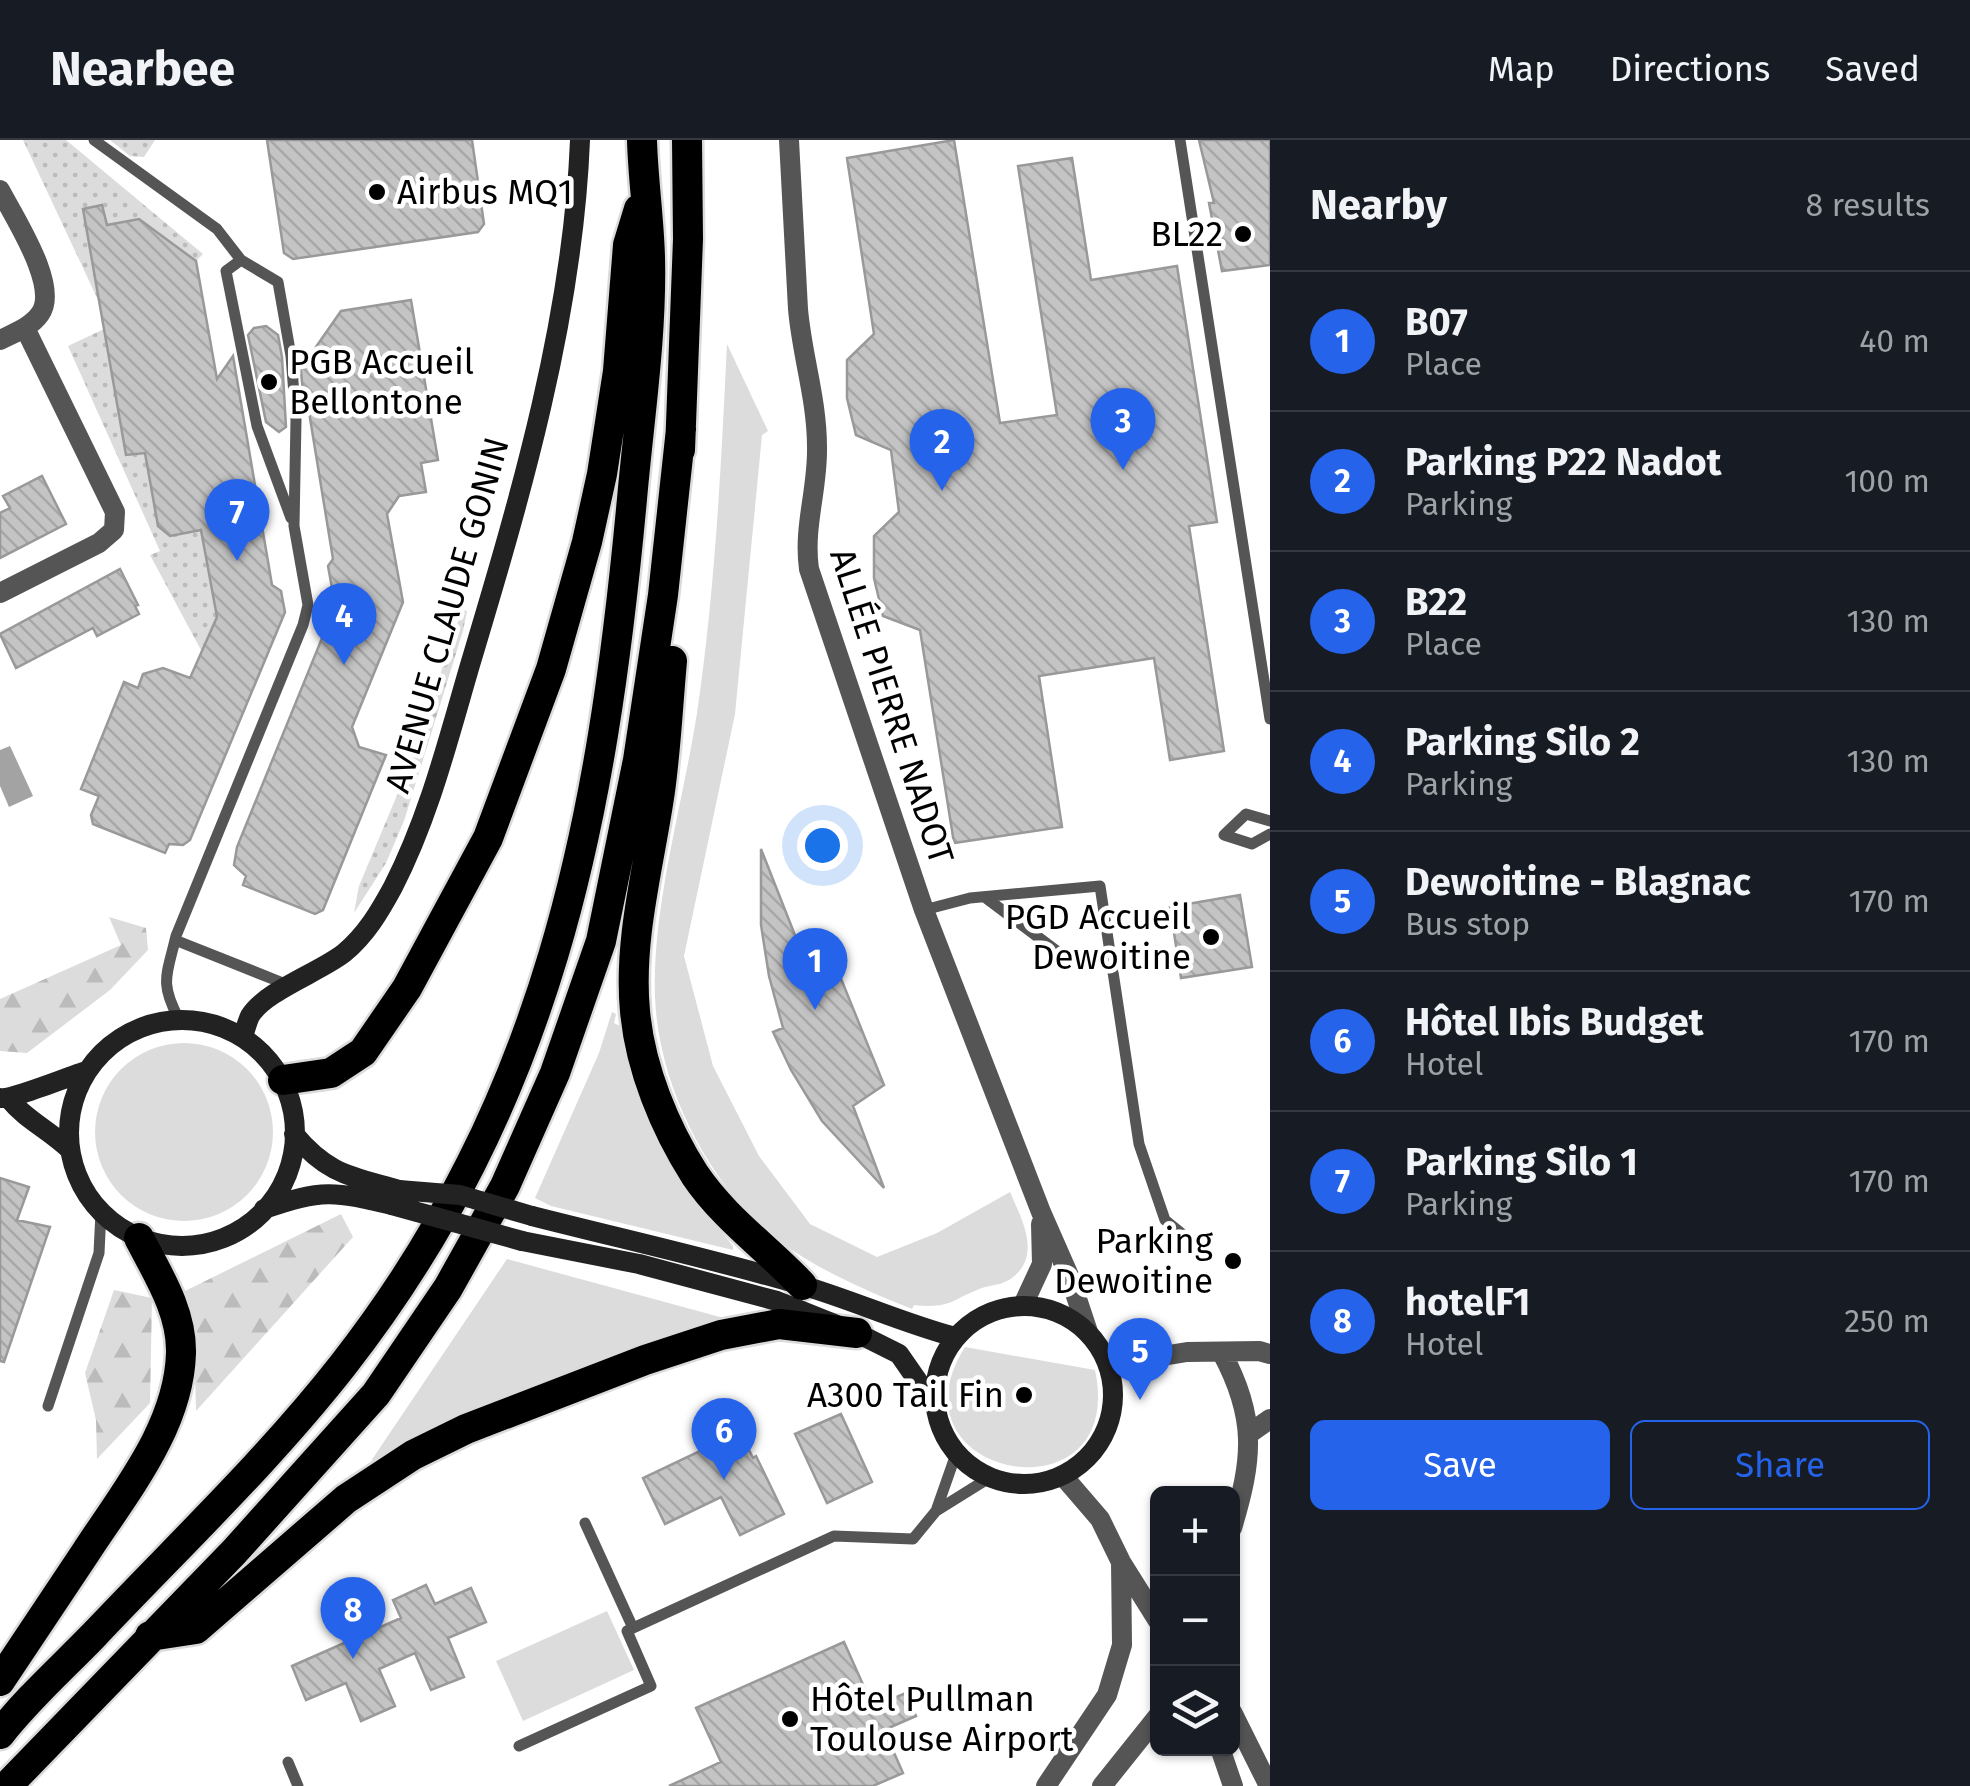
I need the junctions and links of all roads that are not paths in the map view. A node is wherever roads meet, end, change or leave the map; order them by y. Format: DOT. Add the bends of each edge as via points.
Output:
graph roads {
  1 [pos="94,140"];
  2 [pos="580,140"];
  3 [pos="642,140"];
  4 [pos="688,140"];
  5 [pos="790,140"];
  6 [pos="1180,140"];
  7 [pos="0,190"];
  8 [pos="643,196"];
  9 [pos="241,260"];
  10 [pos="25,328"];
  11 [pos="0,340"];
  12 [pos="680,430"];
  13 [pos="294,526"];
  14 [pos="0,593"];
  15 [pos="1270,719"];
  16 [pos="1270,821"];
  17 [pos="1270,834"];
  18 [pos="986,898"];
  19 [pos="924,910"];
  20 [pos="175,940"];
  21 [pos="1108,954"];
  22 [pos="288,985"];
  23 [pos="179,1020"];
  24 [pos="243,1037"];
  25 [pos="86,1071"];
  26 [pos="283,1080"];
  27 [pos="5,1098"];
  28 [pos="294,1134"];
  29 [pos="70,1150"];
  30 [pos="396,1198"];
  31 [pos="264,1209"];
  32 [pos="100,1212"];
  33 [pos="1041,1212"];
  34 [pos="1186,1237"];
  35 [pos="138,1238"];
  36 [pos="802,1285"];
  37 [pos="1024,1305"];
  38 [pos="1088,1332"];
  39 [pos="857,1333"];
  40 [pos="955,1336"];
  41 [pos="1222,1352"];
  42 [pos="1270,1354"];
  43 [pos="1108,1365"];
  44 [pos="933,1403"];
  45 [pos="48,1406"];
  46 [pos="1270,1420"];
  47 [pos="1250,1433"];
  48 [pos="956,1454"];
  49 [pos="1063,1476"];
  50 [pos="990,1478"];
  51 [pos="1240,1496"];
  52 [pos="936,1511"];
  53 [pos="585,1523"];
  54 [pos="1121,1562"];
  55 [pos="1150,1608"];
  56 [pos="632,1628"];
  57 [pos="150,1636"];
  58 [pos="0,1680"];
  59 [pos="1150,1726"];
  60 [pos="1240,1728"];
  61 [pos="0,1734"];
  62 [pos="519,1746"];
  63 [pos="1223,1756"];
  64 [pos="288,1762"];
  65 [pos="7,1786"];
  66 [pos="298,1786"];
  67 [pos="1046,1786"];
  68 [pos="1102,1786"];
  69 [pos="1232,1786"];
  70 [pos="1270,1786"];
  1 -- 9 [label="lane" via="217,229"];
  2 -- 22 [label="main road, AVENUE CLAUDE GONIN" via="578,204 556,337 488,606 414,844 366,932 315,973"];
  3 -- 8 [label="highway"];
  4 -- 12 [label="highway"];
  5 -- 19 [label="street, ALLÉE PIERRE NADOT" via="799,323 818,446 809,569"];
  6 -- 15 [label="lane"];
  7 -- 10 [label="street" via="48,298"];
  8 -- 26 [label="highway" via="628,245 618,371 586,542 551,669 488,838 407,988 363,1052 331,1073"];
  8 -- 61 [label="highway" via="650,256 644,390 606,735 564,925 495,1115 409,1273 333,1377 274,1450"];
  9 -- 13 [label="lane" via="226,271 257,426"];
  9 -- 13 [label="lane" via="278,282 292,356"];
  10 -- 11 [label="street"];
  10 -- 14 [label="street" via="115,512 114,530"];
  12 -- 36 [label="highway" via="676,613 636,945 635,1012 649,1075 696,1177"];
  12 -- 57 [label="highway" via="638,760 601,941 555,1073 505,1186 448,1288 376,1394"];
  13 -- 20 [label="lane" via="308,604 302,625"];
  16 -- 17 [label="lane" via="1246,814 1224,835 1252,844"];
  18 -- 19 [label="lane"];
  18 -- 21 [label="lane" via="1058,952"];
  18 -- 21 [label="lane" via="1100,886"];
  19 -- 33 [label="street, ALLÉE PIERRE NADOT"];
  20 -- 22 [label="lane"];
  20 -- 23 [label="lane" via="165,994"];
  21 -- 34 [label="lane" via="1139,1144 1165,1220"];
  22 -- 24 [label="main road, AVENUE CLAUDE GONIN" via="251,1014"];
  23 -- 24 [label="main road" via="212,1023"];
  23 -- 25 [label="main road" via="143,1026 112,1044"];
  24 -- 26 [label="main road"];
  25 -- 27 [label="main road"];
  25 -- 29 [label="main road" via="72,1109"];
  26 -- 28 [label="main road"];
  27 -- 29 [label="main road"];
  28 -- 30 [label="main road" via="333,1170"];
  28 -- 31 [label="main road" via="289,1166"];
  29 -- 32 [label="main road" via="80,1183"];
  30 -- 31 [label="main road" via="318,1193"];
  30 -- 36 [label="main road, bridge" via="460,1195"];
  30 -- 39 [label="main road, bridge" via="522,1242 640,1264 777,1301"];
  31 -- 35 [label="main road" via="215,1242 176,1246"];
  32 -- 35 [label="main road"];
  32 -- 45 [label="lane" via="99,1253"];
  33 -- 37 [label="street, ALLÉE PIERRE NADOT" via="1042,1264"];
  33 -- 38 [label="street, ALLÉE PIERRE NADOT"];
  35 -- 58 [label="highway" via="168,1294 178,1332 174,1395 135,1477"];
  36 -- 40 [label="main road"];
  37 -- 38 [label="main road" via="1048,1308"];
  37 -- 40 [label="main road" via="986,1313"];
  38 -- 43 [label="main road"];
  39 -- 44 [label="main road" via="899,1354"];
  39 -- 57 [label="highway" via="779,1324 720,1335 466,1429 346,1498 196,1629"];
  40 -- 44 [label="main road" via="940,1362"];
  41 -- 42 [label="street"];
  41 -- 43 [label="street"];
  41 -- 47 [label="street" via="1238,1382"];
  43 -- 49 [label="main road" via="1111,1417 1084,1462"];
  44 -- 48 [label="main road"];
  46 -- 47 [label="street"];
  47 -- 51 [label="street"];
  48 -- 50 [label="main road"];
  48 -- 52 [label="lane"];
  49 -- 50 [label="main road" via="1014,1485"];
  49 -- 54 [label="street" via="1100,1518"];
  50 -- 52 [label="lane"];
  52 -- 56 [label="lane" via="913,1539 834,1536"];
  53 -- 56 [label="lane"];
  54 -- 55 [label="street"];
  54 -- 67 [label="street" via="1122,1646 1106,1695"];
  56 -- 62 [label="lane" via="651,1686"];
  57 -- 65 [label="highway"];
  59 -- 68 [label="street"];
  60 -- 70 [label="street"];
  63 -- 69 [label="street"];
  64 -- 66 [label="lane"];
}
